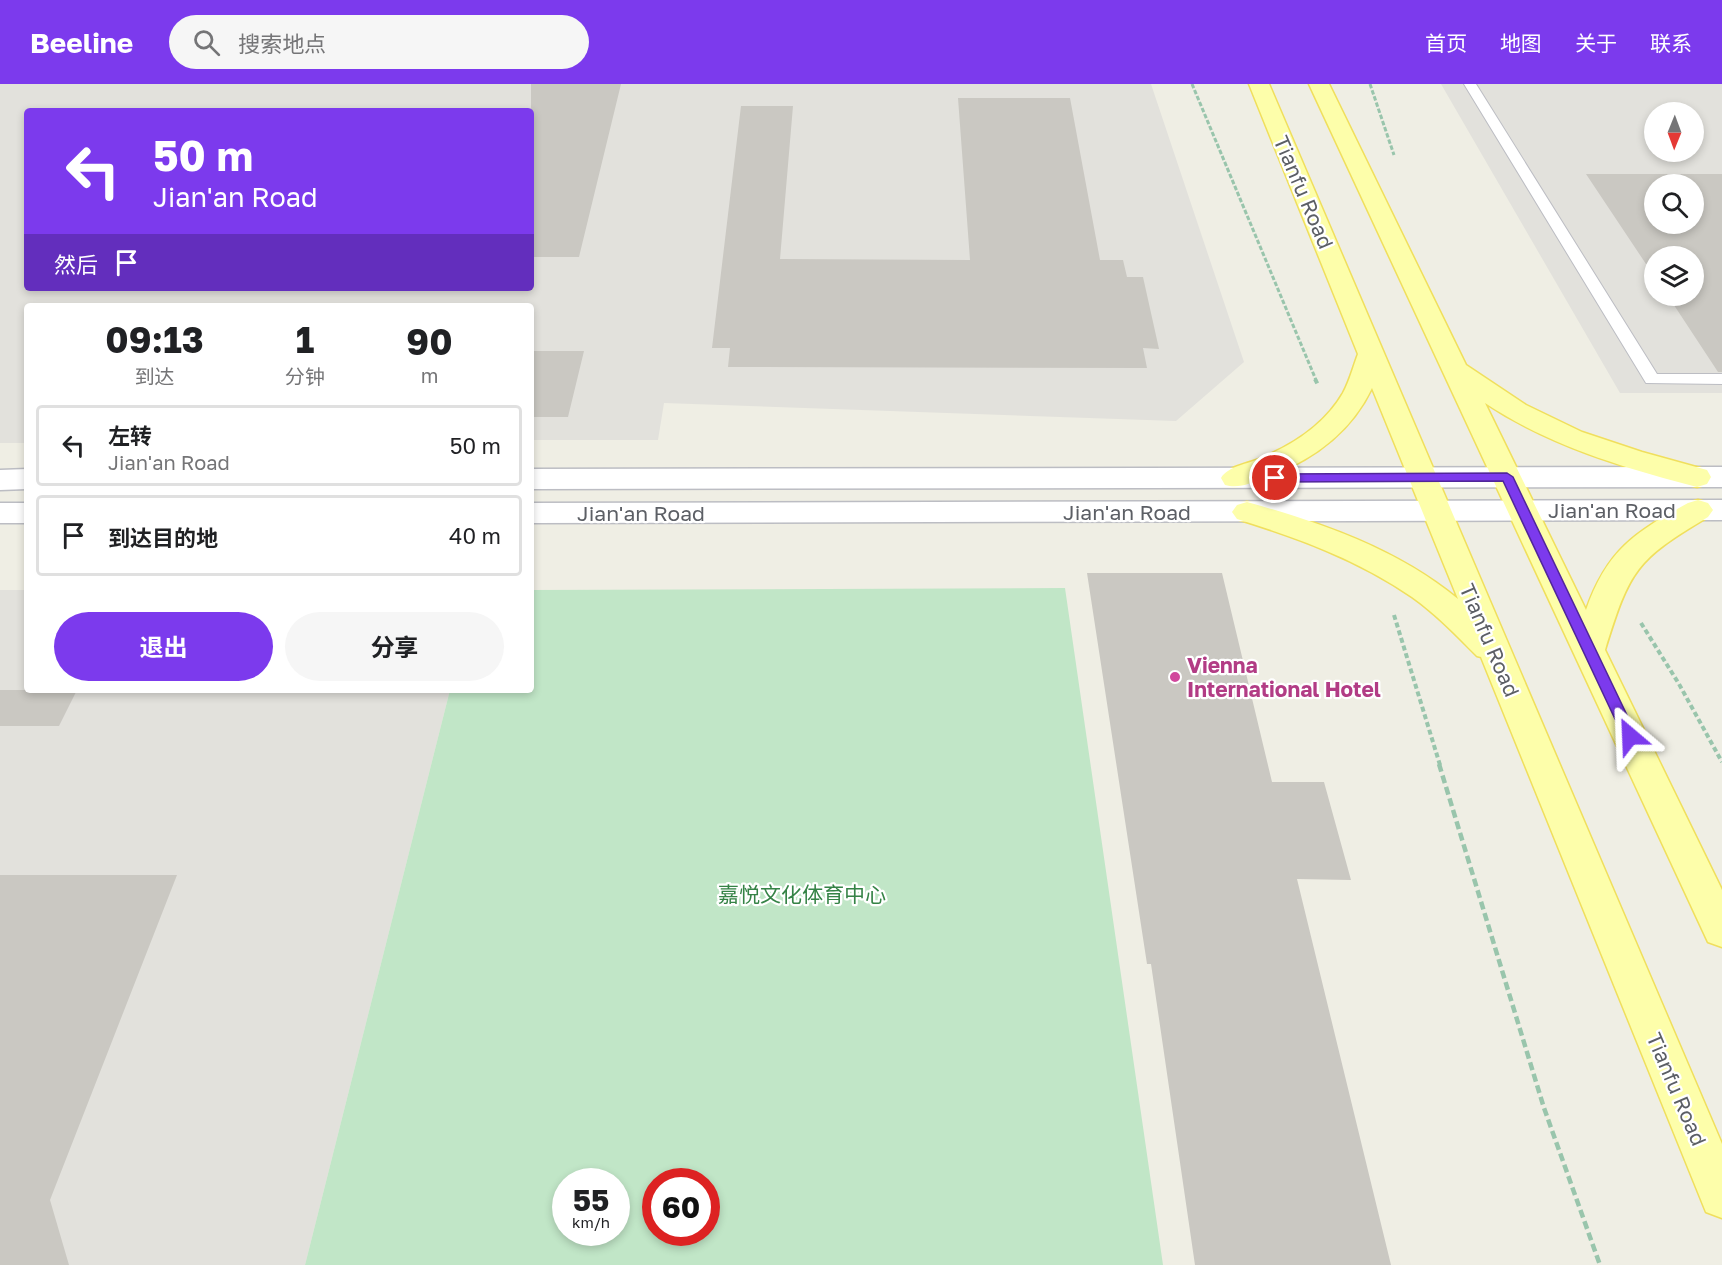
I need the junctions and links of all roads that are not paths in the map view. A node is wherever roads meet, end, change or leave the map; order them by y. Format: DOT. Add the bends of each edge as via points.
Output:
graph roads {
  1 [pos="1259,84"];
  2 [pos="1319,84"];
  3 [pos="1470,84"];
  4 [pos="1371,354"];
  5 [pos="1455,367"];
  6 [pos="1722,379"];
  7 [pos="1507,477"];
  8 [pos="1710,477"];
  9 [pos="1235,478"];
  10 [pos="1423,478"];
  11 [pos="534,479"];
  12 [pos="0,480"];
  13 [pos="24,480"];
  14 [pos="1710,510"];
  15 [pos="1436,511"];
  16 [pos="1522,511"];
  17 [pos="1247,512"];
  18 [pos="0,513"];
  19 [pos="24,513"];
  20 [pos="534,513"];
  21 [pos="1588,650"];
  22 [pos="1496,654"];
  23 [pos="1722,930"];
  24 [pos="1722,1196"];
  1 -- 4 [label="main road, Tianfu Road"];
  2 -- 5 [label="main road"];
  3 -- 6 [label="lane" via="1652,379"];
  4 -- 9 [label="main road" via="1355,396 1334,424 1310,446"];
  4 -- 10 [label="main road, Tianfu Road"];
  5 -- 7 [label="main road"];
  5 -- 8 [label="main road" via="1489,395 1569,439 1616,456"];
  7 -- 8 [label="street, Jian'an Road"];
  7 -- 10 [label="street, Jian'an Road"];
  7 -- 16 [label="main road"];
  9 -- 10 [label="street, Jian'an Road"];
  9 -- 11 [label="street, Jian'an Road"];
  10 -- 15 [label="main road, Tianfu Road"];
  12 -- 13 [label="street"];
  14 -- 16 [label="street, Jian'an Road"];
  14 -- 21 [label="main road" via="1655,535 1624,564 1607,595"];
  15 -- 16 [label="street, Jian'an Road"];
  15 -- 17 [label="street, Jian'an Road"];
  15 -- 22 [label="main road, Tianfu Road"];
  16 -- 21 [label="main road"];
  17 -- 20 [label="street, Jian'an Road"];
  17 -- 22 [label="main road" via="1333,541 1379,563 1422,589"];
  18 -- 19 [label="street"];
  21 -- 23 [label="main road"];
  22 -- 24 [label="main road, Tianfu Road"];
}
